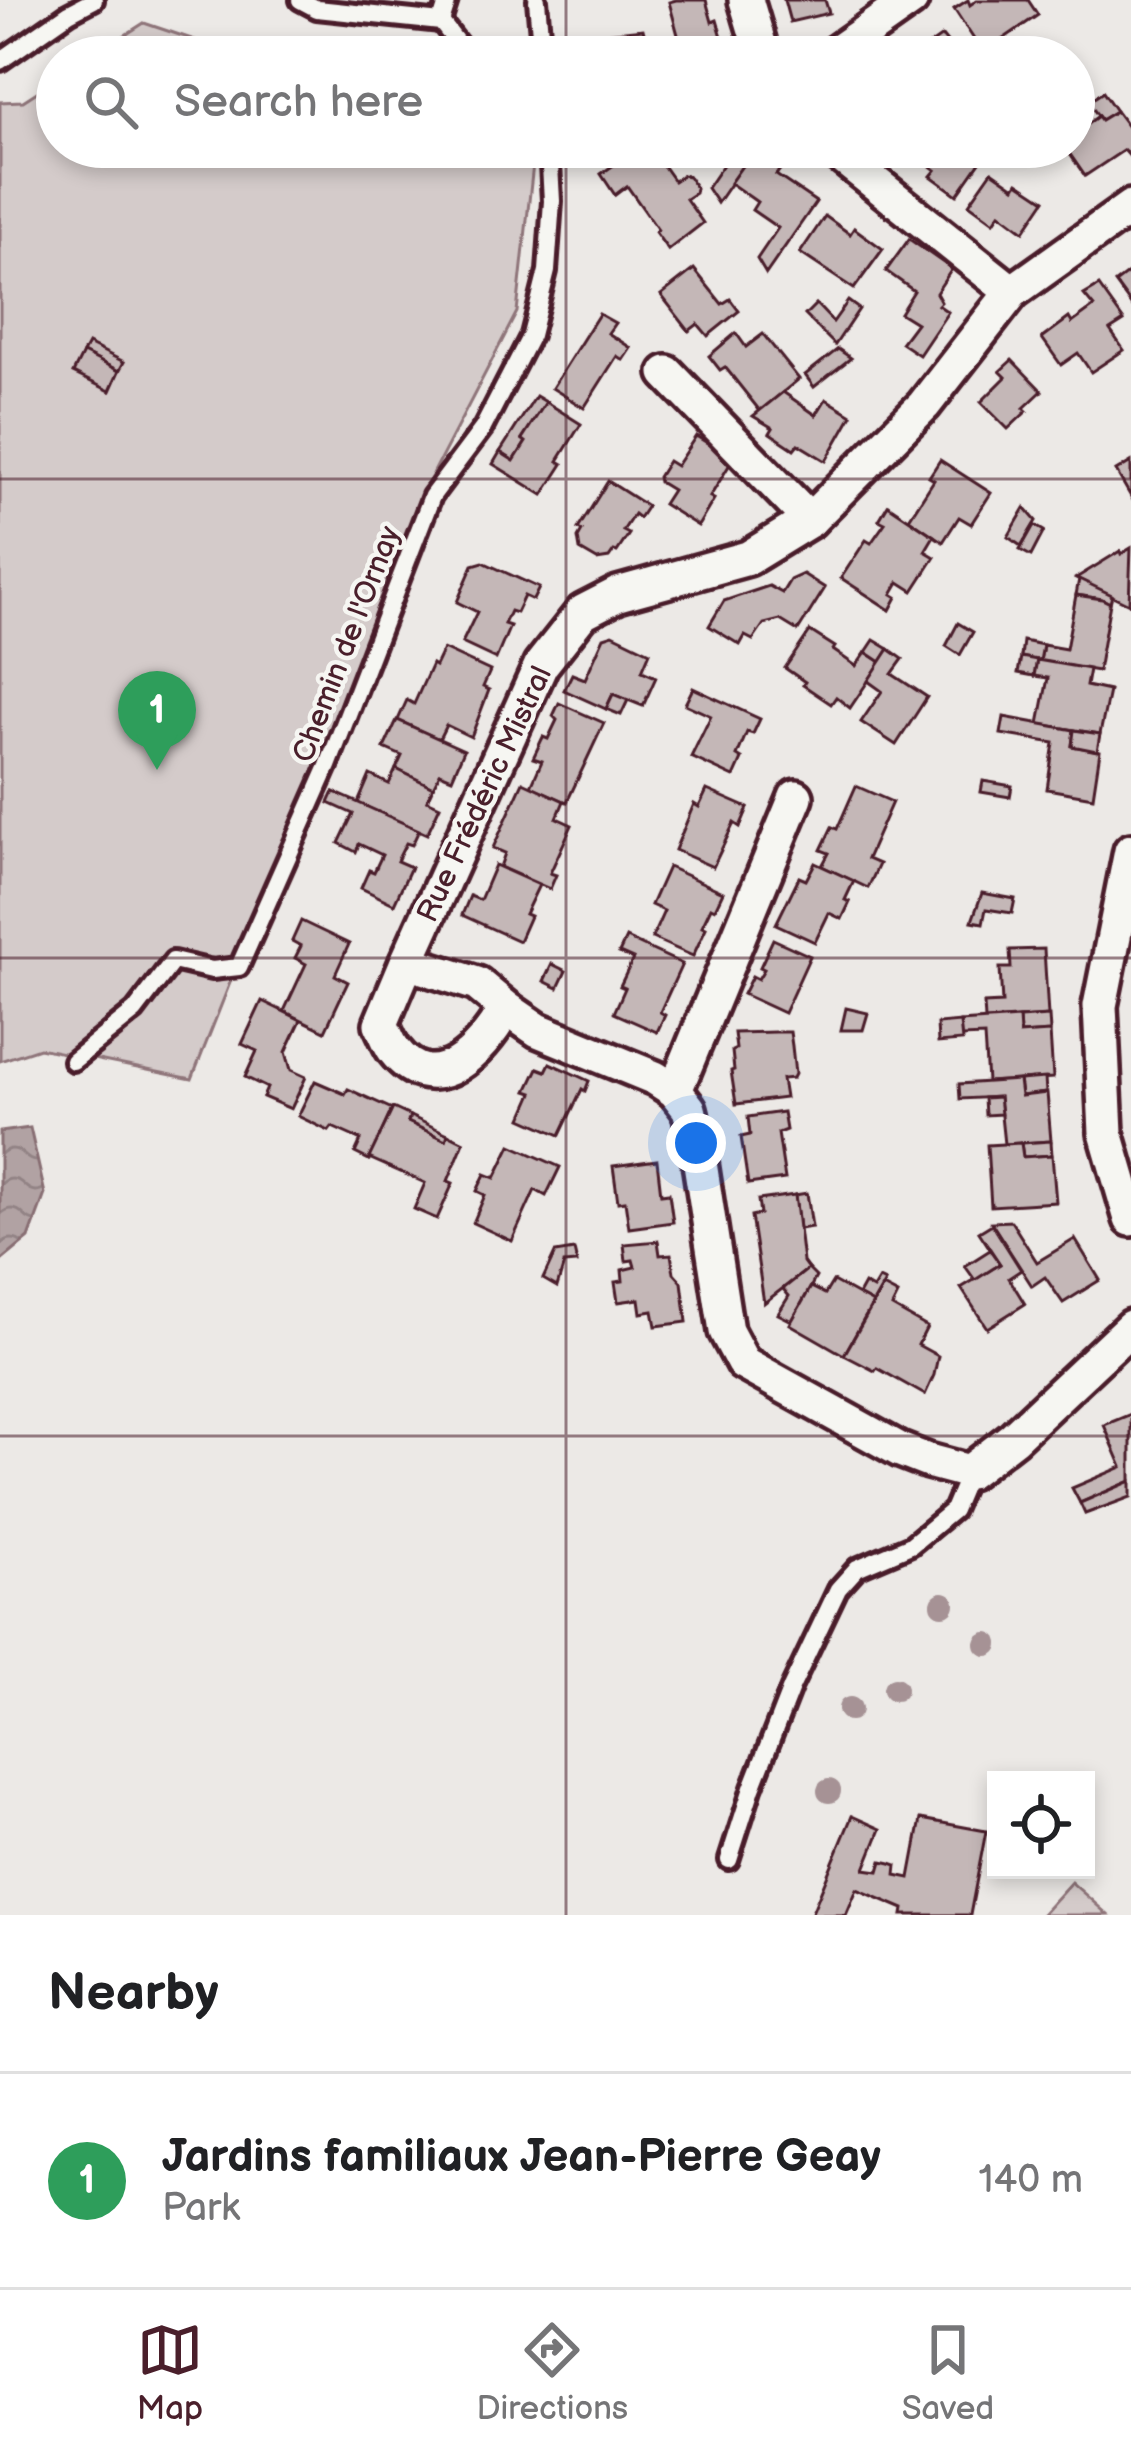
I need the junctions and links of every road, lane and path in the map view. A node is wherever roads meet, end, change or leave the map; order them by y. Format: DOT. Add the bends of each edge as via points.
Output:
graph roads {
  1 [pos="94,0"];
  2 [pos="300,0"];
  3 [pos="448,0"];
  4 [pos="537,0"];
  5 [pos="746,0"];
  6 [pos="911,0"];
  7 [pos="441,22"];
  8 [pos="36,36"];
  9 [pos="36,36"];
  10 [pos="452,36"];
  11 [pos="540,36"];
  12 [pos="757,36"];
  13 [pos="860,36"];
  14 [pos="0,61"];
  15 [pos="550,168"];
  16 [pos="856,168"];
  17 [pos="1131,207"];
  18 [pos="1012,292"];
  19 [pos="667,373"];
  20 [pos="810,520"];
  21 [pos="796,797"];
  22 [pos="1131,851"];
  23 [pos="407,962"];
  24 [pos="506,1008"];
  25 [pos="73,1061"];
  26 [pos="675,1091"];
  27 [pos="1131,1219"];
  28 [pos="1131,1327"];
  29 [pos="969,1472"];
  30 [pos="729,1860"];
  1 -- 8 [label="lane"];
  2 -- 7 [label="lane" via="317,9"];
  3 -- 7 [label="lane"];
  4 -- 11 [label="lane"];
  5 -- 12 [label="street"];
  6 -- 13 [label="street"];
  7 -- 10 [label="lane"];
  9 -- 14 [label="lane"];
  15 -- 25 [label="lane, Chemin de l'Ornay" via="548,271 531,335 482,428 432,496 328,766 239,967 173,961 135,1011"];
  16 -- 18 [label="street"];
  17 -- 18 [label="street, Rue Frédéric Mistral"];
  18 -- 20 [label="street, Rue Frédéric Mistral" via="924,405"];
  19 -- 20 [label="street"];
  20 -- 23 [label="street, Rue Frédéric Mistral" via="748,558 618,594 573,622 541,665"];
  21 -- 26 [label="street"];
  22 -- 27 [label="street" via="1100,1006 1106,1133"];
  23 -- 24 [label="street" via="477,984"];
  23 -- 24 [label="street" via="381,1024 395,1052 420,1070 447,1070 467,1059"];
  24 -- 26 [label="street"];
  26 -- 29 [label="street" via="696,1137 726,1331 743,1364 900,1450"];
  28 -- 29 [label="street"];
  29 -- 30 [label="lane" via="953,1510 911,1546 857,1568 838,1589 790,1688"];
}
